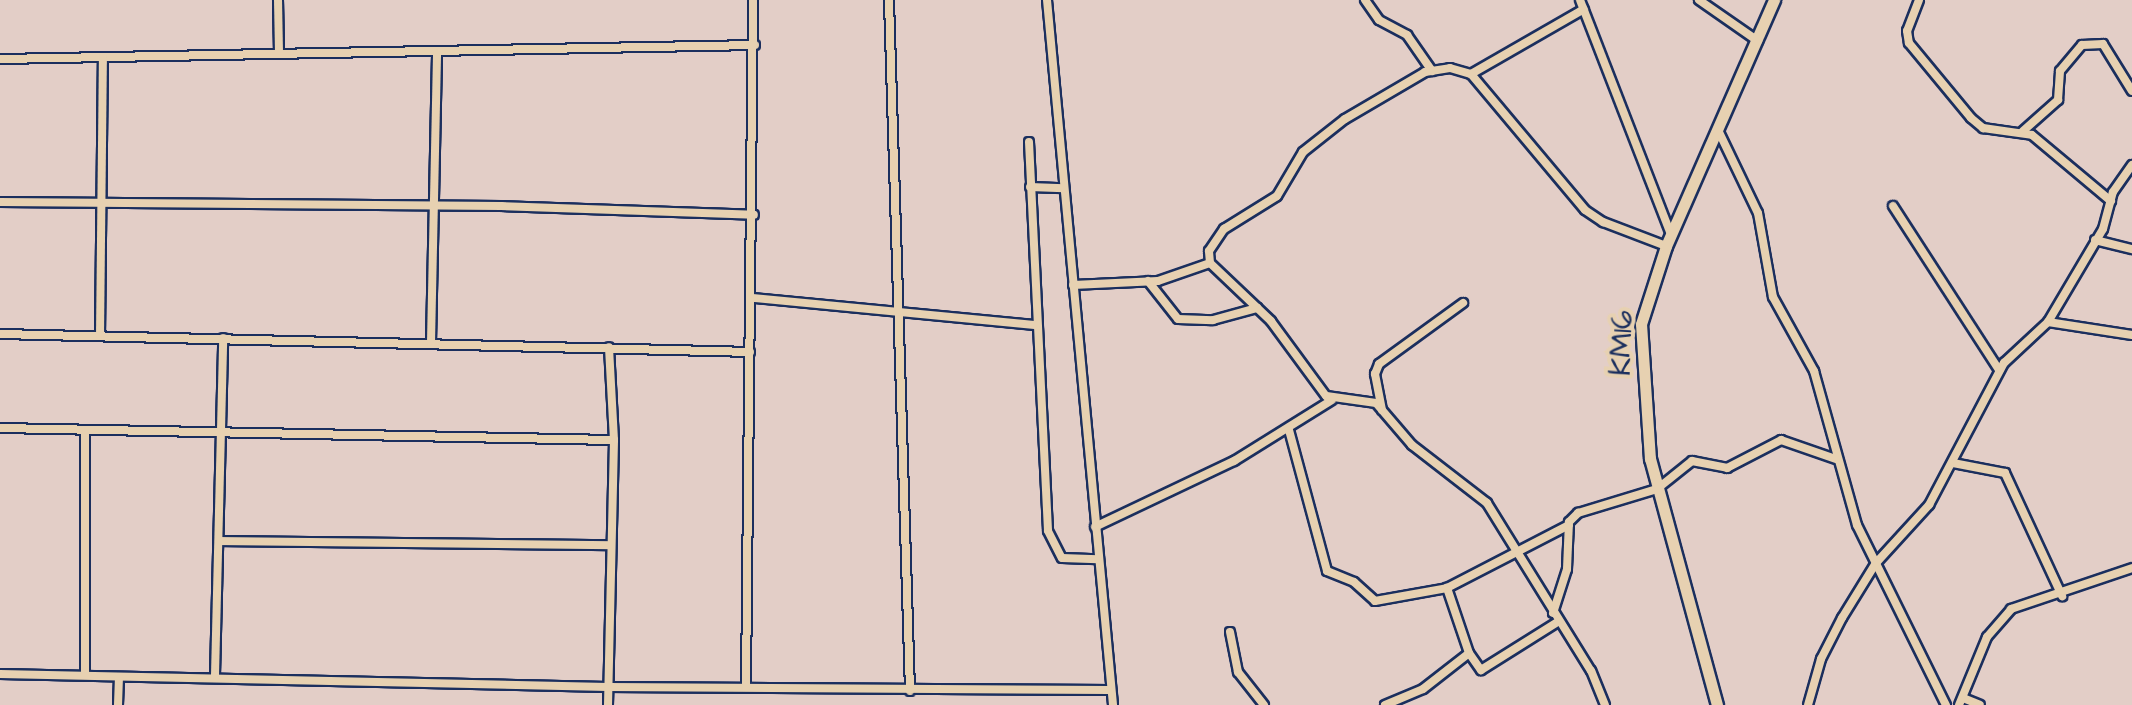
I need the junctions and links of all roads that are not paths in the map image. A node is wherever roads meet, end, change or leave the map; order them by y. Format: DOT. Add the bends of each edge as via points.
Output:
graph roads {
  1 [pos="278,0"];
  2 [pos="753,0"];
  3 [pos="889,0"];
  4 [pos="1047,0"];
  5 [pos="1365,0"];
  6 [pos="1699,0"];
  7 [pos="1774,0"];
  8 [pos="1919,0"];
  9 [pos="1582,5"];
  10 [pos="1758,41"];
  11 [pos="755,45"];
  12 [pos="437,53"];
  13 [pos="279,54"];
  14 [pos="103,58"];
  15 [pos="0,59"];
  16 [pos="1432,71"];
  17 [pos="1471,74"];
  18 [pos="2132,91"];
  19 [pos="1718,130"];
  20 [pos="2023,131"];
  21 [pos="1029,142"];
  22 [pos="2132,165"];
  23 [pos="1030,187"];
  24 [pos="1064,188"];
  25 [pos="2111,201"];
  26 [pos="0,202"];
  27 [pos="102,203"];
  28 [pos="433,205"];
  29 [pos="1893,206"];
  30 [pos="754,215"];
  31 [pos="2095,240"];
  32 [pos="1669,241"];
  33 [pos="2132,249"];
  34 [pos="1210,263"];
  35 [pos="1148,281"];
  36 [pos="1073,285"];
  37 [pos="754,298"];
  38 [pos="1463,303"];
  39 [pos="1257,308"];
  40 [pos="898,314"];
  41 [pos="2048,322"];
  42 [pos="1036,325"];
  43 [pos="0,334"];
  44 [pos="2132,335"];
  45 [pos="100,336"];
  46 [pos="223,338"];
  47 [pos="431,342"];
  48 [pos="609,347"];
  49 [pos="750,352"];
  50 [pos="1999,370"];
  51 [pos="1332,400"];
  52 [pos="1383,411"];
  53 [pos="0,428"];
  54 [pos="85,430"];
  55 [pos="1289,430"];
  56 [pos="223,431"];
  57 [pos="614,440"];
  58 [pos="1836,459"];
  59 [pos="1953,463"];
  60 [pos="1657,489"];
  61 [pos="1569,525"];
  62 [pos="1095,527"];
  63 [pos="220,541"];
  64 [pos="611,545"];
  65 [pos="1519,551"];
  66 [pos="1098,559"];
  67 [pos="1876,563"];
  68 [pos="2132,568"];
  69 [pos="1447,588"];
  70 [pos="2062,596"];
  71 [pos="1556,617"];
  72 [pos="1230,632"];
  73 [pos="1469,653"];
  74 [pos="0,674"];
  75 [pos="85,675"];
  76 [pos="215,675"];
  77 [pos="119,677"];
  78 [pos="746,686"];
  79 [pos="608,687"];
  80 [pos="1110,690"];
  81 [pos="910,691"];
  82 [pos="1961,702"];
  83 [pos="118,705"];
  84 [pos="608,705"];
  85 [pos="1113,705"];
  86 [pos="1264,705"];
  87 [pos="1385,705"];
  88 [pos="1605,705"];
  89 [pos="1717,705"];
  90 [pos="1808,705"];
  91 [pos="1946,705"];
  92 [pos="1980,705"];
  1 -- 13 [label="street"];
  2 -- 11 [label="street"];
  3 -- 40 [label="street"];
  4 -- 24 [label="street"];
  5 -- 16 [label="street" via="1379,20 1407,35"];
  6 -- 10 [label="street"];
  7 -- 10 [label="street, KM16"];
  8 -- 20 [label="street" via="1907,36 1926,67 1978,125"];
  9 -- 17 [label="street"];
  9 -- 32 [label="street"];
  10 -- 19 [label="street, KM16"];
  11 -- 12 [label="street"];
  11 -- 30 [label="street"];
  12 -- 13 [label="street"];
  12 -- 28 [label="street"];
  13 -- 14 [label="street"];
  14 -- 15 [label="street"];
  14 -- 27 [label="street"];
  16 -- 17 [label="street"];
  16 -- 34 [label="street" via="1359,110 1303,152 1277,196 1216,237"];
  17 -- 32 [label="street" via="1585,210 1603,222"];
  18 -- 20 [label="street" via="2103,44 2082,45 2060,71 2058,100"];
  19 -- 32 [label="street, KM16"];
  19 -- 58 [label="street" via="1758,213 1771,292 1814,371"];
  20 -- 25 [label="street"];
  21 -- 23 [label="street"];
  22 -- 25 [label="street"];
  23 -- 24 [label="street"];
  23 -- 42 [label="street"];
  24 -- 36 [label="street"];
  25 -- 31 [label="street" via="2111,212"];
  26 -- 27 [label="street"];
  27 -- 28 [label="street"];
  27 -- 45 [label="street"];
  28 -- 30 [label="street"];
  28 -- 47 [label="street"];
  29 -- 50 [label="street"];
  30 -- 37 [label="street"];
  31 -- 33 [label="street"];
  31 -- 41 [label="street"];
  32 -- 60 [label="street, KM16" via="1641,324 1650,459"];
  34 -- 35 [label="street"];
  34 -- 39 [label="street"];
  35 -- 36 [label="street"];
  35 -- 39 [label="street" via="1178,319 1213,320"];
  36 -- 62 [label="street"];
  37 -- 40 [label="street"];
  37 -- 49 [label="street"];
  38 -- 52 [label="street" via="1379,364 1375,374"];
  39 -- 51 [label="street"];
  40 -- 42 [label="street"];
  40 -- 81 [label="street"];
  41 -- 44 [label="street"];
  41 -- 50 [label="street"];
  42 -- 66 [label="street" via="1048,531 1062,558"];
  43 -- 45 [label="street"];
  45 -- 46 [label="street"];
  46 -- 47 [label="street"];
  46 -- 56 [label="street"];
  47 -- 48 [label="street"];
  48 -- 49 [label="street"];
  48 -- 57 [label="street"];
  49 -- 78 [label="street"];
  50 -- 59 [label="street"];
  51 -- 52 [label="street" via="1364,398"];
  51 -- 55 [label="street"];
  52 -- 65 [label="street" via="1412,445 1487,503"];
  53 -- 54 [label="street"];
  54 -- 56 [label="street"];
  54 -- 75 [label="street"];
  55 -- 62 [label="street"];
  55 -- 69 [label="street" via="1327,571 1354,582 1375,601"];
  56 -- 57 [label="street"];
  56 -- 63 [label="street"];
  57 -- 64 [label="street"];
  58 -- 60 [label="street" via="1781,440 1727,468 1692,461"];
  58 -- 67 [label="street"];
  59 -- 67 [label="street" via="1929,505"];
  59 -- 70 [label="street" via="2005,473"];
  60 -- 61 [label="street" via="1578,513"];
  60 -- 89 [label="street, KM16"];
  61 -- 65 [label="street"];
  61 -- 71 [label="street" via="1567,569"];
  62 -- 66 [label="street"];
  63 -- 64 [label="street"];
  63 -- 76 [label="street"];
  64 -- 79 [label="street"];
  65 -- 69 [label="street"];
  65 -- 71 [label="street"];
  66 -- 80 [label="street"];
  67 -- 90 [label="street" via="1821,659"];
  67 -- 91 [label="street"];
  68 -- 70 [label="street"];
  69 -- 73 [label="street"];
  70 -- 82 [label="street" via="2026,602 1995,624"];
  71 -- 73 [label="street" via="1481,670"];
  71 -- 88 [label="street"];
  72 -- 86 [label="street" via="1238,672"];
  73 -- 87 [label="street" via="1423,689"];
  74 -- 75 [label="street"];
  75 -- 77 [label="street"];
  76 -- 77 [label="street"];
  76 -- 79 [label="street"];
  77 -- 83 [label="street"];
  78 -- 79 [label="street"];
  78 -- 81 [label="street"];
  79 -- 84 [label="street"];
  80 -- 81 [label="street"];
  80 -- 85 [label="street"];
  82 -- 92 [label="street"];
}
